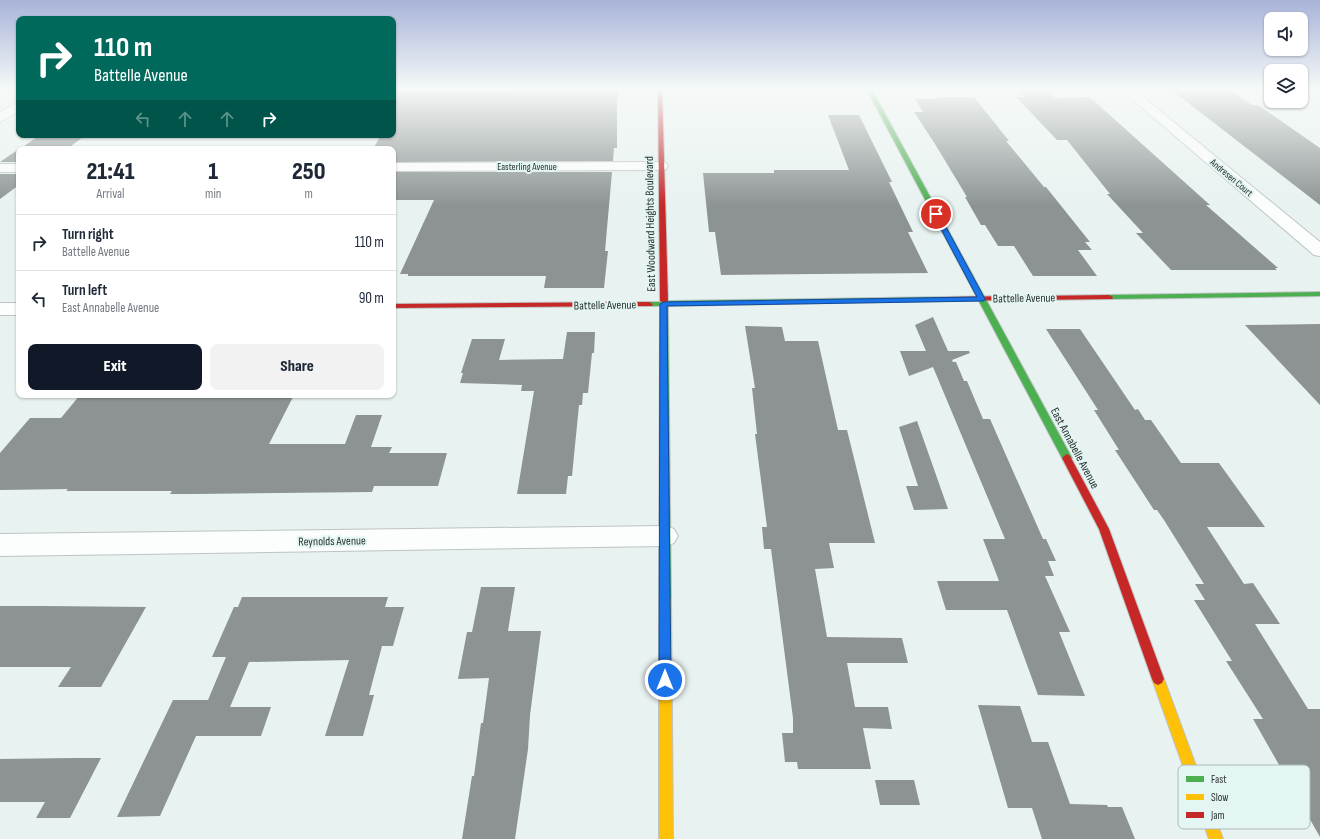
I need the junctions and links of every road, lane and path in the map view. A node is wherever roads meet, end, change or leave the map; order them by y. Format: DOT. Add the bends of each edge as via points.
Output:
graph roads {
  1 [pos="661,127"];
  2 [pos="889,127"];
  3 [pos="1172,127"];
  4 [pos="661,166"];
  5 [pos="396,167"];
  6 [pos="0,168"];
  7 [pos="16,168"];
  8 [pos="1320,251"];
  9 [pos="1320,294"];
  10 [pos="982,299"];
  11 [pos="664,304"];
  12 [pos="396,306"];
  13 [pos="0,309"];
  14 [pos="16,309"];
  15 [pos="664,536"];
  16 [pos="0,545"];
  17 [pos="1189,765"];
  18 [pos="1212,829"];
  19 [pos="666,839"];
  20 [pos="1216,839"];
  1 -- 4 [label="street, East Woodward Heights Boulevard"];
  2 -- 10 [label="street, East Annabelle Avenue"];
  3 -- 8 [label="street, Andresen Court"];
  4 -- 5 [label="street, Easterling Avenue"];
  4 -- 11 [label="street, East Woodward Heights Boulevard"];
  6 -- 7 [label="street"];
  9 -- 10 [label="street, Battelle Avenue"];
  10 -- 11 [label="street, Battelle Avenue"];
  10 -- 17 [label="street, East Annabelle Avenue" via="1104,529"];
  11 -- 12 [label="street, Battelle Avenue"];
  11 -- 15 [label="street, East Woodward Heights Boulevard"];
  13 -- 14 [label="street"];
  15 -- 16 [label="street, Reynolds Avenue"];
  15 -- 19 [label="street, East Woodward Heights Boulevard"];
  18 -- 20 [label="street, East Annabelle Avenue"];
}
